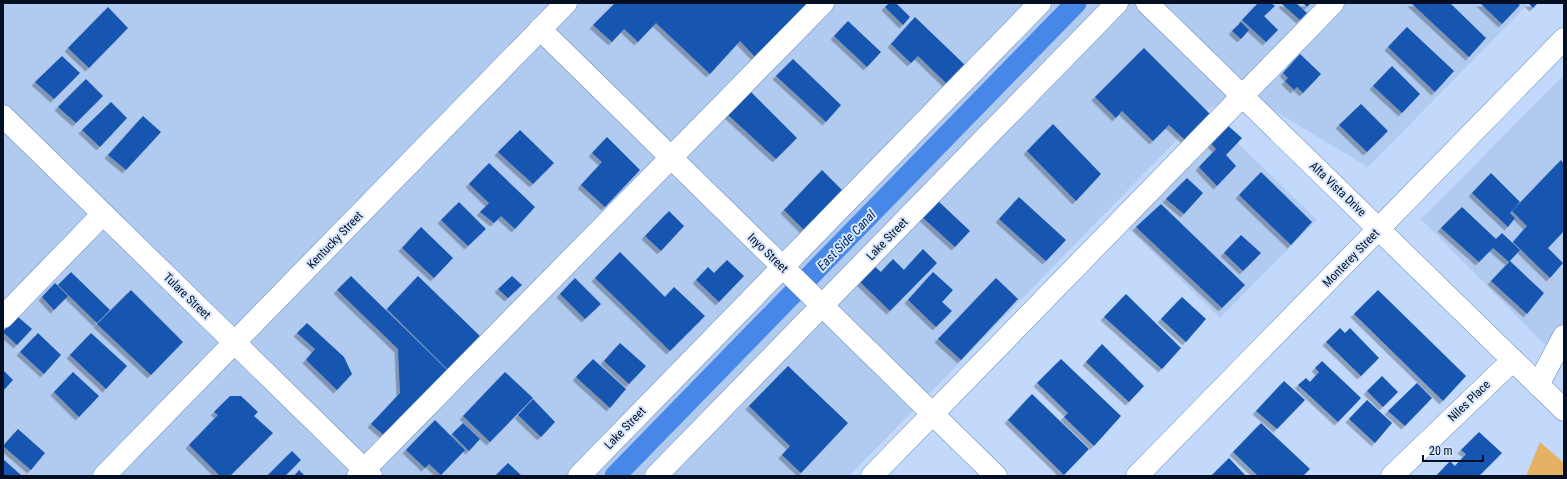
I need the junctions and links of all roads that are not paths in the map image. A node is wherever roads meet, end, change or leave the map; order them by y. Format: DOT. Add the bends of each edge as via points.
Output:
graph roads {
  1 [pos="566,3"];
  2 [pos="823,3"];
  3 [pos="1040,3"];
  4 [pos="1117,3"];
  5 [pos="1147,3"];
  6 [pos="1333,3"];
  7 [pos="540,29"];
  8 [pos="1564,39"];
  9 [pos="1243,96"];
  10 [pos="3,116"];
  11 [pos="672,158"];
  12 [pos="103,214"];
  13 [pos="1379,229"];
  14 [pos="783,267"];
  15 [pos="822,306"];
  16 [pos="3,317"];
  17 [pos="1564,336"];
  18 [pos="235,343"];
  19 [pos="1513,360"];
  20 [pos="1538,385"];
  21 [pos="1564,410"];
  22 [pos="933,414"];
  23 [pos="365,474"];
  24 [pos="104,476"];
  25 [pos="579,476"];
  26 [pos="656,476"];
  27 [pos="872,476"];
  28 [pos="996,476"];
  29 [pos="1137,476"];
  30 [pos="1392,476"];
  1 -- 7 [label="street, Kentucky Street"];
  2 -- 11 [label="street"];
  3 -- 14 [label="street, Lake Street"];
  4 -- 15 [label="street, Lake Street"];
  5 -- 9 [label="street, Alta Vista Drive"];
  6 -- 9 [label="street"];
  7 -- 11 [label="street, Inyo Street"];
  7 -- 18 [label="street, Kentucky Street"];
  8 -- 13 [label="street, Monterey Street"];
  9 -- 13 [label="street, Alta Vista Drive"];
  9 -- 22 [label="street"];
  10 -- 12 [label="street, Tulare Street"];
  11 -- 14 [label="street, Inyo Street"];
  11 -- 23 [label="street"];
  12 -- 16 [label="street"];
  12 -- 18 [label="street, Tulare Street"];
  13 -- 19 [label="street, Alta Vista Drive"];
  13 -- 29 [label="street, Monterey Street"];
  14 -- 15 [label="street, Inyo Street"];
  14 -- 25 [label="street, Lake Street"];
  15 -- 22 [label="street, Inyo Street"];
  15 -- 26 [label="street, Lake Street"];
  17 -- 20 [label="street"];
  18 -- 23 [label="street, Tulare Street"];
  18 -- 24 [label="street, Kentucky Street"];
  19 -- 20 [label="street, Alta Vista Drive"];
  19 -- 30 [label="street, Niles Place"];
  20 -- 21 [label="street, Alta Vista Drive"];
  22 -- 27 [label="street"];
  22 -- 28 [label="street, Inyo Street"];
}
